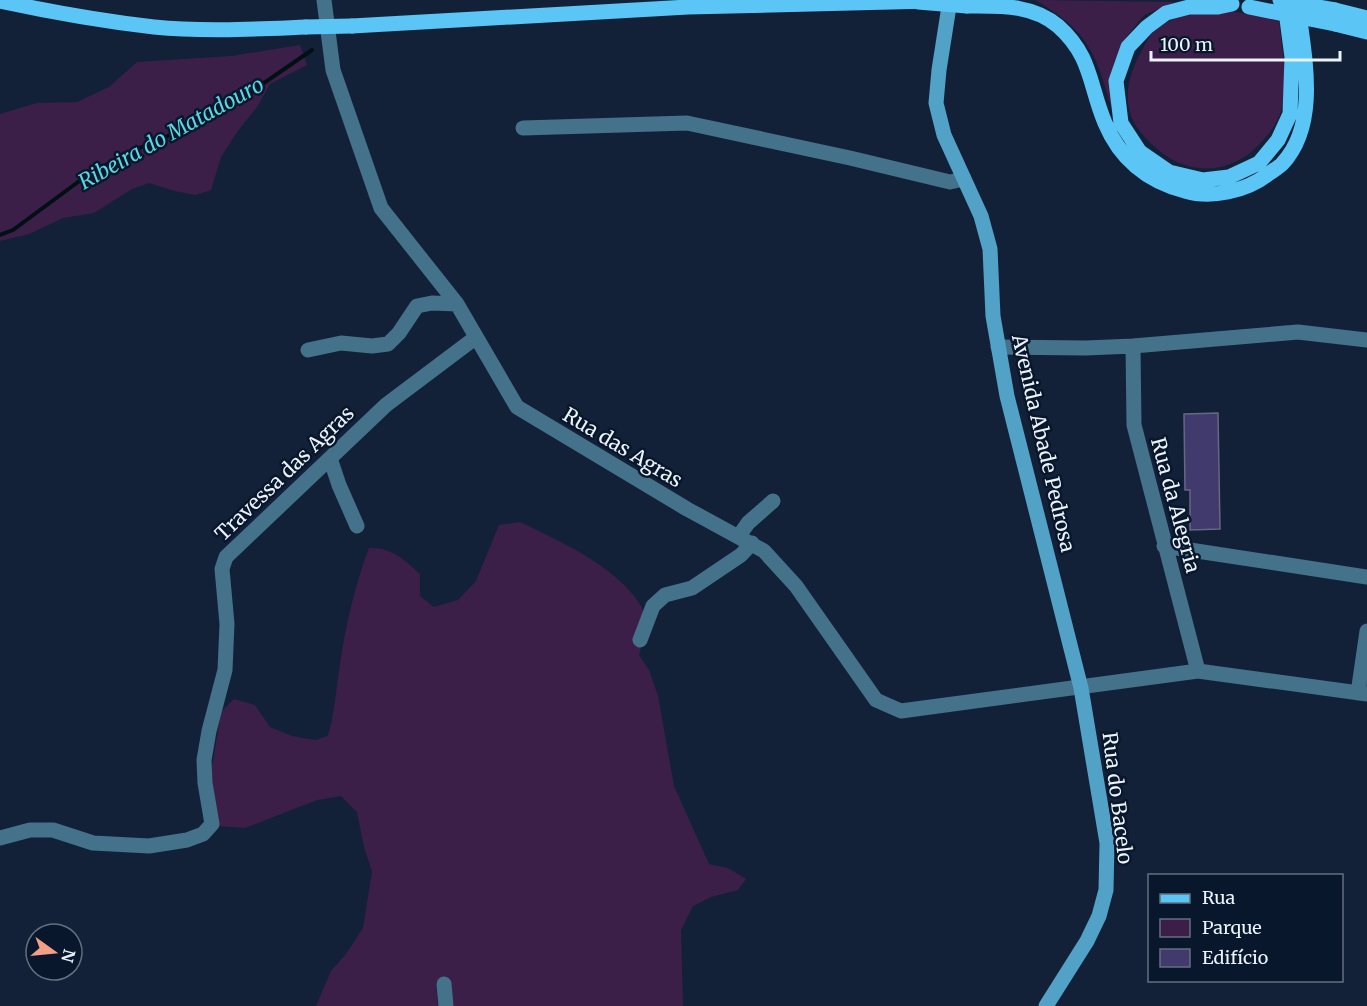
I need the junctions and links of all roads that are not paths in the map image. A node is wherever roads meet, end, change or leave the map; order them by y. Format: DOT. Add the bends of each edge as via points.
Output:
graph roads {
  1 [pos="324,0"];
  2 [pos="767,0"];
  3 [pos="949,0"];
  4 [pos="1212,0"];
  5 [pos="1282,0"];
  6 [pos="1297,0"];
  7 [pos="0,1"];
  8 [pos="918,2"];
  9 [pos="1232,4"];
  10 [pos="688,7"];
  11 [pos="1335,17"];
  12 [pos="1367,18"];
  13 [pos="1367,32"];
  14 [pos="523,128"];
  15 [pos="964,179"];
  16 [pos="457,304"];
  17 [pos="476,338"];
  18 [pos="1367,340"];
  19 [pos="1133,346"];
  20 [pos="998,347"];
  21 [pos="308,350"];
  22 [pos="330,458"];
  23 [pos="773,501"];
  24 [pos="357,526"];
  25 [pos="746,540"];
  26 [pos="1164,546"];
  27 [pos="1367,577"];
  28 [pos="1367,631"];
  29 [pos="640,640"];
  30 [pos="1198,671"];
  31 [pos="1081,688"];
  32 [pos="1363,694"];
  33 [pos="0,838"];
  34 [pos="444,984"];
  35 [pos="446,1006"];
  36 [pos="1046,1006"];
  1 -- 16 [label="street, Rua das Agras" via="333,70 381,208"];
  2 -- 10 [label="main road"];
  3 -- 8 [label="main road, bridge"];
  3 -- 15 [label="street, Avenida Abade Pedrosa" via="936,103 944,135"];
  4 -- 9 [label="main road"];
  5 -- 9 [label="main road" via="1292,57 1290,114 1278,140 1259,163 1229,177 1203,180 1169,172 1140,152 1120,123 1116,81 1128,47 1166,13"];
  5 -- 11 [label="main road, bridge"];
  6 -- 8 [label="main road, bridge" via="1307,77 1306,106 1297,140 1282,164 1257,182 1227,192 1195,194 1169,187 1142,172 1122,154 1105,123 1077,44 1057,25 1037,12 1008,6"];
  7 -- 10 [label="main road, bridge" via="83,18 156,27 233,30"];
  8 -- 10 [label="main road"];
  9 -- 11 [label="main road, bridge"];
  11 -- 12 [label="main road"];
  11 -- 13 [label="main road"];
  14 -- 15 [label="street" via="687,123 950,182"];
  15 -- 20 [label="street, Avenida Abade Pedrosa" via="981,216 990,249"];
  16 -- 17 [label="street, Rua das Agras"];
  16 -- 21 [label="street" via="417,306 388,345 341,343"];
  17 -- 22 [label="street, Travessa das Agras" via="386,405"];
  17 -- 25 [label="street, Rua das Agras" via="517,407"];
  18 -- 19 [label="street" via="1298,332"];
  19 -- 20 [label="street"];
  19 -- 26 [label="street, Rua da Alegria" via="1134,425"];
  20 -- 31 [label="street, Avenida Abade Pedrosa"];
  22 -- 24 [label="street"];
  22 -- 33 [label="street, Travessa das Agras" via="226,556 222,569 227,624 225,670 204,760 212,824 203,834 187,840 149,846 93,843 53,830 30,830"];
  23 -- 25 [label="street" via="748,523"];
  25 -- 29 [label="street" via="741,555 692,588 664,595 653,606"];
  25 -- 31 [label="street, Rua das Agras" via="764,551 796,586 876,700 901,711"];
  26 -- 27 [label="street"];
  26 -- 30 [label="street, Rua da Alegria"];
  28 -- 32 [label="street"];
  30 -- 31 [label="street, Rua das Agras"];
  30 -- 32 [label="street, Rua das Agras"];
  31 -- 36 [label="street, Rua do Bacelo" via="1107,843 1106,890 1087,941"];
  34 -- 35 [label="street"];
}
